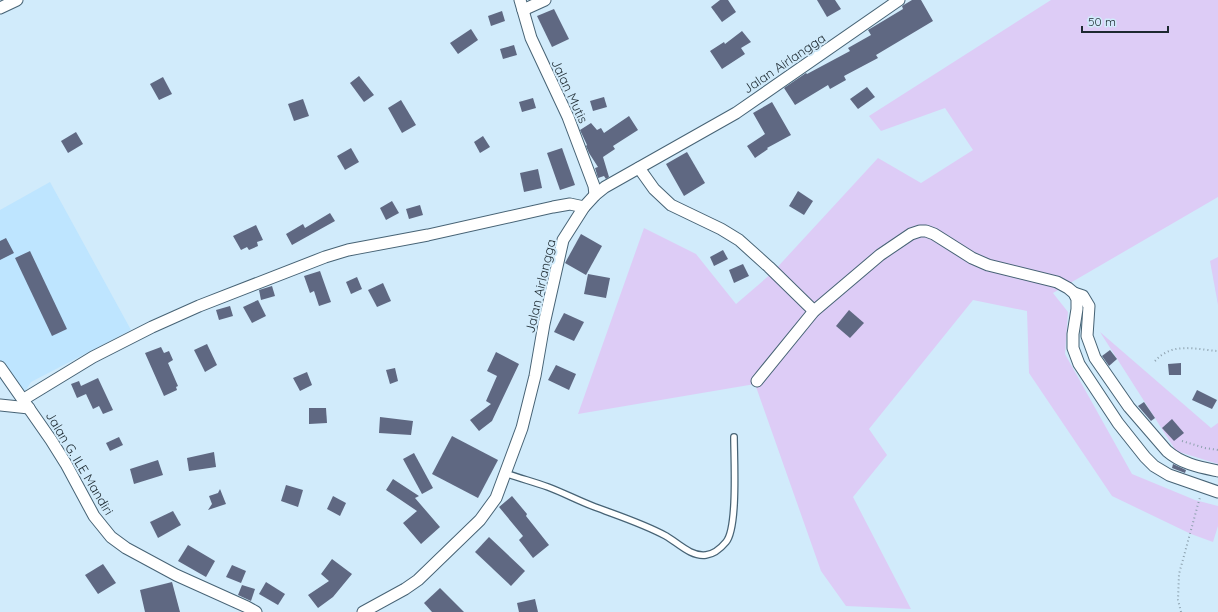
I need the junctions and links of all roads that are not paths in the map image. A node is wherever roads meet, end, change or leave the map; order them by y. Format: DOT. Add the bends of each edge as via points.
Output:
graph roads {
  1 [pos="17,0"];
  2 [pos="545,0"];
  3 [pos="899,0"];
  4 [pos="521,5"];
  5 [pos="0,8"];
  6 [pos="639,168"];
  7 [pos="596,194"];
  8 [pos="584,207"];
  9 [pos="1074,293"];
  10 [pos="814,311"];
  11 [pos="0,367"];
  12 [pos="757,381"];
  13 [pos="27,404"];
  14 [pos="0,405"];
  15 [pos="734,437"];
  16 [pos="1218,471"];
  17 [pos="505,473"];
  18 [pos="1218,492"];
  19 [pos="256,612"];
  20 [pos="363,612"];
  1 -- 5 [label="street"];
  2 -- 4 [label="street"];
  3 -- 6 [label="street, Jalan Airlangga" via="736,113"];
  4 -- 7 [label="street, Jalan Mutis" via="531,38 568,117"];
  6 -- 7 [label="street, Jalan Airlangga"];
  6 -- 10 [label="street" via="654,189 671,205 739,240"];
  7 -- 8 [label="street, Jalan Airlangga"];
  8 -- 13 [label="street" via="570,204 553,206 325,257 152,327 93,357"];
  8 -- 17 [label="street, Jalan Airlangga" via="563,240 527,409"];
  9 -- 10 [label="street" via="1057,282 988,265 934,234 920,231 911,234 880,255"];
  9 -- 16 [label="street" via="1083,296 1089,306 1087,336 1095,358 1129,407 1173,456 1195,467"];
  9 -- 18 [label="street" via="1077,309 1073,348 1079,364 1118,423 1154,466 1169,475"];
  10 -- 12 [label="street"];
  11 -- 13 [label="street, Jalan G. ILE Mandiri"];
  13 -- 14 [label="street"];
  13 -- 19 [label="street, Jalan G. ILE Mandiri" via="66,464 94,516 111,537 176,575"];
  15 -- 17 [label="lane" via="732,522 727,541 717,551 706,555 696,554 652,529 586,504 550,487"];
  17 -- 20 [label="street, Jalan Airlangga" via="496,498 480,520 418,580"];
}
